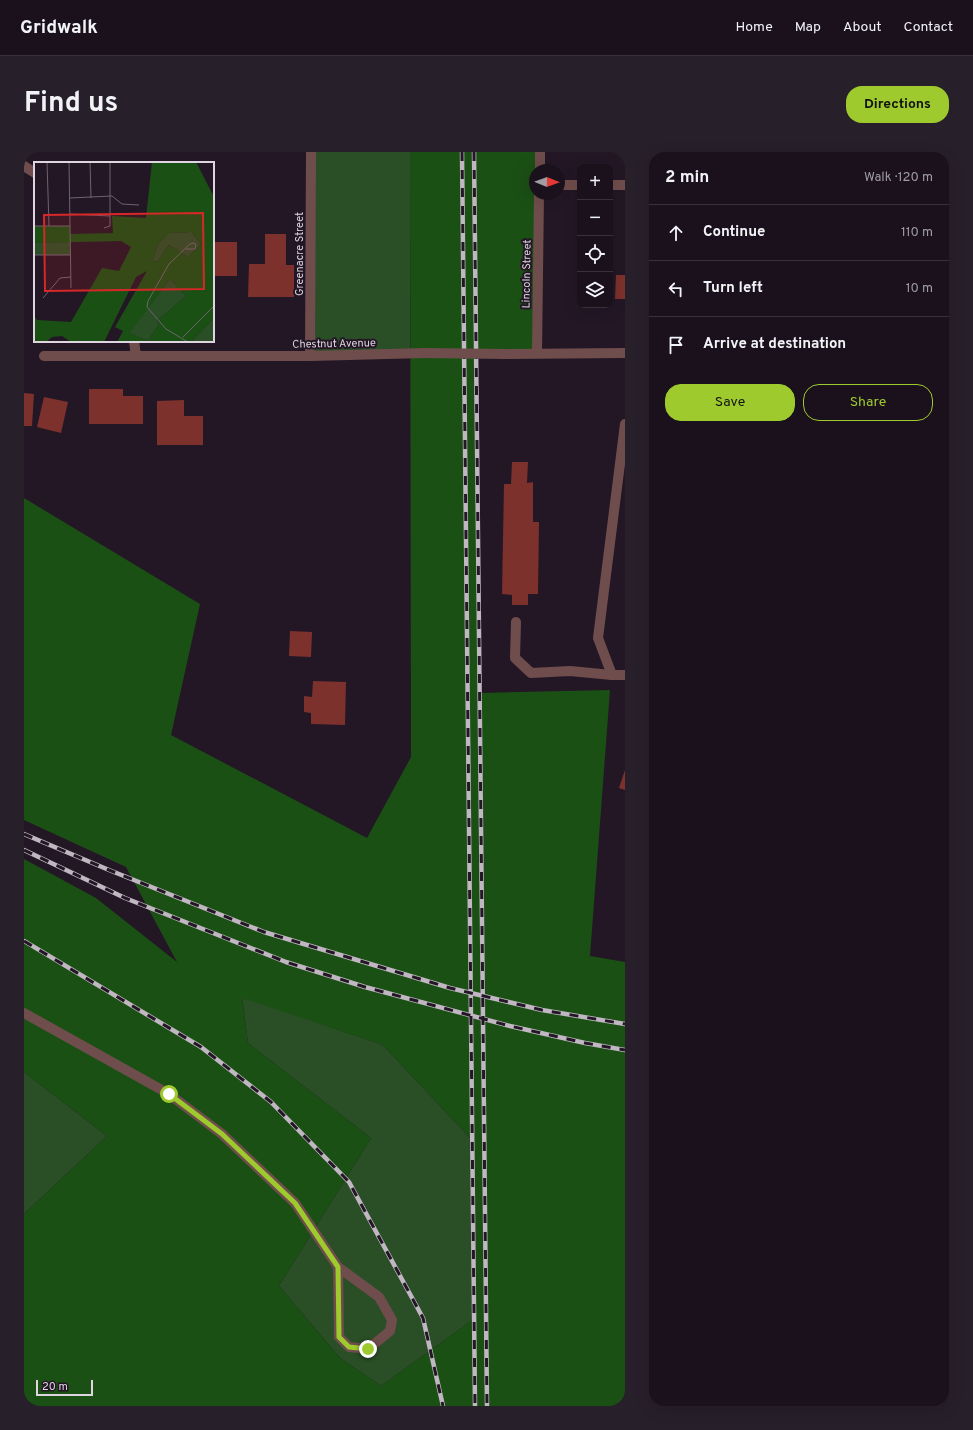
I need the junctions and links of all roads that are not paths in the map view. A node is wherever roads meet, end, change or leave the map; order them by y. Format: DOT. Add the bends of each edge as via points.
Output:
graph roads {
  1 [pos="311,152"];
  2 [pos="540,152"];
  3 [pos="540,164"];
  4 [pos="24,166"];
  5 [pos="34,172"];
  6 [pos="565,185"];
  7 [pos="577,185"];
  8 [pos="613,185"];
  9 [pos="625,185"];
  10 [pos="539,200"];
  11 [pos="134,342"];
  12 [pos="537,353"];
  13 [pos="625,353"];
  14 [pos="44,356"];
  15 [pos="136,356"];
  16 [pos="310,356"];
  17 [pos="625,424"];
  18 [pos="516,622"];
  19 [pos="612,675"];
  20 [pos="625,675"];
  21 [pos="24,1013"];
  22 [pos="338,1267"];
  1 -- 16 [label="street, Greenacre Street"];
  2 -- 3 [label="street"];
  4 -- 5 [label="street"];
  6 -- 7 [label="street"];
  8 -- 9 [label="street"];
  10 -- 12 [label="street, Lincoln Street"];
  11 -- 15 [label="street"];
  12 -- 13 [label="street, Chestnut Avenue"];
  12 -- 16 [label="street, Chestnut Avenue, bridge"];
  14 -- 15 [label="street, Chestnut Avenue"];
  15 -- 16 [label="street, Chestnut Avenue"];
  17 -- 19 [label="street" via="598,638"];
  18 -- 19 [label="street" via="515,658 531,673 570,671"];
  19 -- 20 [label="street"];
  21 -- 22 [label="street" via="169,1094 222,1134 295,1203"];
  22 -- 22 [label="street" via="379,1297 392,1320 390,1331 368,1349 349,1347 339,1337"];
}
